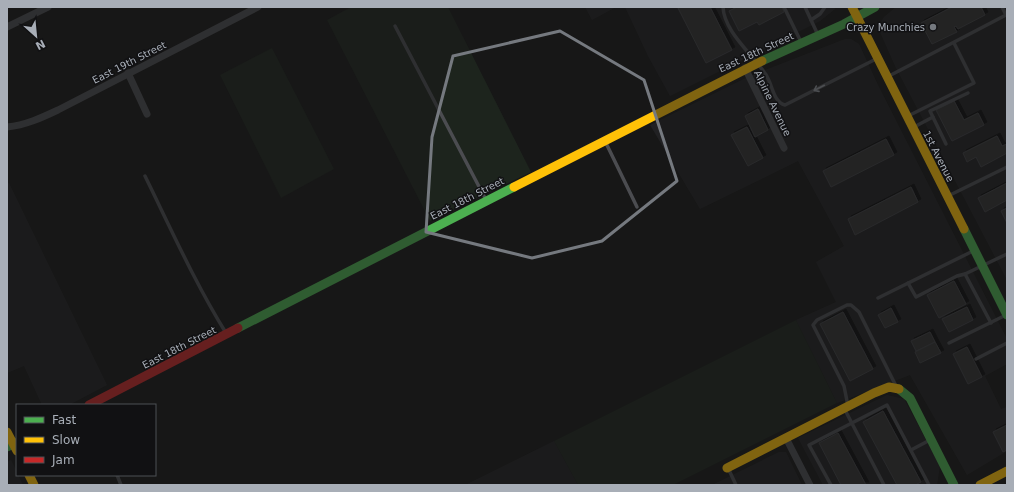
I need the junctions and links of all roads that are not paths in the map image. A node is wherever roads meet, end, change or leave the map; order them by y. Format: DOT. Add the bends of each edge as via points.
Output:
graph roads {
  1 [pos="48,7"];
  2 [pos="258,7"];
  3 [pos="723,7"];
  4 [pos="784,7"];
  5 [pos="805,7"];
  6 [pos="825,7"];
  7 [pos="852,7"];
  8 [pos="875,7"];
  9 [pos="1002,7"];
  10 [pos="857,17"];
  11 [pos="811,20"];
  12 [pos="395,26"];
  13 [pos="7,27"];
  14 [pos="818,35"];
  15 [pos="802,43"];
  16 [pos="954,43"];
  17 [pos="877,59"];
  18 [pos="756,62"];
  19 [pos="745,68"];
  20 [pos="128,73"];
  21 [pos="887,77"];
  22 [pos="968,93"];
  23 [pos="147,114"];
  24 [pos="907,116"];
  25 [pos="934,117"];
  26 [pos="7,127"];
  27 [pos="912,128"];
  28 [pos="605,140"];
  29 [pos="946,144"];
  30 [pos="784,148"];
  31 [pos="1007,166"];
  32 [pos="145,176"];
  33 [pos="947,197"];
  34 [pos="487,200"];
  35 [pos="637,207"];
  36 [pos="974,251"];
  37 [pos="1007,254"];
  38 [pos="982,266"];
  39 [pos="965,274"];
  40 [pos="908,283"];
  41 [pos="878,298"];
  42 [pos="1006,310"];
  43 [pos="991,323"];
  44 [pos="226,334"];
  45 [pos="949,343"];
  46 [pos="1007,343"];
  47 [pos="976,359"];
  48 [pos="897,388"];
  49 [pos="91,404"];
  50 [pos="846,408"];
  51 [pos="852,423"];
  52 [pos="7,432"];
  53 [pos="786,438"];
  54 [pos="931,440"];
  55 [pos="14,446"];
  56 [pos="911,450"];
  57 [pos="728,468"];
  58 [pos="1007,471"];
  59 [pos="30,476"];
  60 [pos="117,476"];
  61 [pos="34,485"];
  62 [pos="122,485"];
  63 [pos="736,485"];
  64 [pos="810,485"];
  65 [pos="831,485"];
  66 [pos="884,485"];
  67 [pos="929,485"];
  68 [pos="954,485"];
  69 [pos="980,485"];
  1 -- 13 [label="street"];
  2 -- 20 [label="street, East 19th Street"];
  3 -- 18 [label="lane" via="724,15 733,32"];
  4 -- 15 [label="lane"];
  5 -- 11 [label="lane"];
  6 -- 11 [label="lane"];
  7 -- 10 [label="main road, 1st Avenue"];
  8 -- 10 [label="main road, East 18th Street"];
  9 -- 16 [label="lane" via="1006,15"];
  10 -- 14 [label="main road, East 18th Street"];
  10 -- 17 [label="main road, 1st Avenue"];
  11 -- 14 [label="lane"];
  12 -- 34 [label="lane"];
  14 -- 15 [label="main road, East 18th Street"];
  15 -- 18 [label="main road, East 18th Street"];
  16 -- 21 [label="lane"];
  16 -- 24 [label="lane" via="974,83"];
  17 -- 18 [label="lane, one-way" via="785,105 776,97 765,72"];
  17 -- 21 [label="main road, 1st Avenue"];
  18 -- 19 [label="main road, East 18th Street"];
  19 -- 28 [label="main road, East 18th Street"];
  19 -- 30 [label="street, Alpine Avenue"];
  20 -- 23 [label="street"];
  20 -- 26 [label="street, East 19th Street" via="35,121"];
  21 -- 24 [label="main road, 1st Avenue"];
  22 -- 25 [label="lane" via="930,111"];
  24 -- 27 [label="main road, 1st Avenue"];
  25 -- 27 [label="lane"];
  25 -- 29 [label="lane"];
  27 -- 33 [label="main road, 1st Avenue"];
  28 -- 34 [label="main road, East 18th Street"];
  28 -- 35 [label="lane"];
  31 -- 33 [label="lane"];
  32 -- 44 [label="lane" via="214,315"];
  33 -- 36 [label="main road, 1st Avenue"];
  34 -- 44 [label="main road, East 18th Street"];
  36 -- 38 [label="main road, 1st Avenue"];
  36 -- 40 [label="lane"];
  37 -- 38 [label="lane"];
  38 -- 39 [label="lane"];
  38 -- 42 [label="main road, 1st Avenue"];
  39 -- 40 [label="lane" via="916,297"];
  39 -- 43 [label="lane"];
  40 -- 41 [label="lane"];
  42 -- 43 [label="lane"];
  43 -- 45 [label="lane"];
  44 -- 49 [label="main road, East 18th Street"];
  46 -- 47 [label="lane"];
  48 -- 50 [label="main road" via="884,388"];
  48 -- 50 [label="lane" via="859,312 851,305 847,305 817,320 813,325 844,386"];
  48 -- 54 [label="main road" via="910,398"];
  50 -- 51 [label="lane"];
  50 -- 53 [label="main road"];
  51 -- 56 [label="lane" via="887,405"];
  51 -- 65 [label="lane" via="809,445"];
  51 -- 66 [label="lane"];
  52 -- 55 [label="main road"];
  53 -- 57 [label="main road"];
  53 -- 64 [label="street"];
  54 -- 56 [label="lane"];
  54 -- 68 [label="main road"];
  56 -- 67 [label="lane"];
  57 -- 63 [label="lane"];
  58 -- 69 [label="main road"];
  59 -- 61 [label="main road"];
  60 -- 62 [label="lane"];
}
